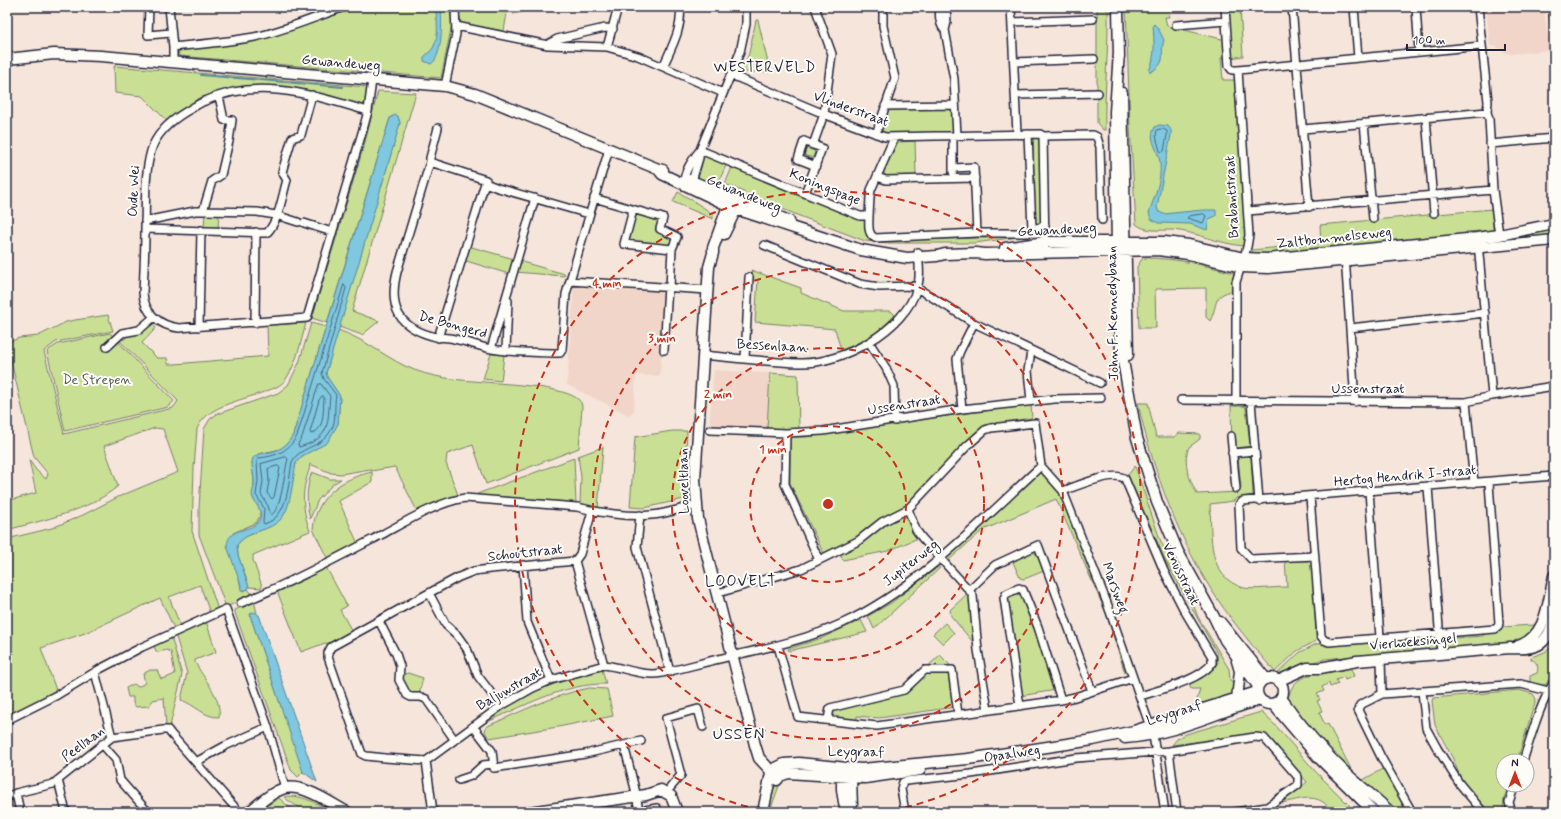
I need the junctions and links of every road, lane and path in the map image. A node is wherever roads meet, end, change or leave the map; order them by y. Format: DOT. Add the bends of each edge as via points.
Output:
graph roads {
  1 [pos="149,7"];
  2 [pos="169,7"];
  3 [pos="344,7"];
  4 [pos="455,7"];
  5 [pos="618,7"];
  6 [pos="680,7"];
  7 [pos="746,7"];
  8 [pos="815,7"];
  9 [pos="883,7"];
  10 [pos="940,7"];
  11 [pos="946,7"];
  12 [pos="1011,7"];
  13 [pos="1118,7"];
  14 [pos="1225,7"];
  15 [pos="1292,7"];
  16 [pos="1354,7"];
  17 [pos="1416,7"];
  18 [pos="1478,7"];
  19 [pos="1553,7"];
  20 [pos="1554,18"];
  21 [pos="1093,19"];
  22 [pos="1226,21"];
  23 [pos="1012,22"];
  24 [pos="1176,25"];
  25 [pos="456,26"];
  26 [pos="613,29"];
  27 [pos="945,30"];
  28 [pos="172,33"];
  29 [pos="548,45"];
  30 [pos="1481,46"];
  31 [pos="173,47"];
  32 [pos="607,47"];
  33 [pos="1419,52"];
  34 [pos="1358,58"];
  35 [pos="7,59"];
  36 [pos="1094,59"];
  37 [pos="173,62"];
  38 [pos="1014,62"];
  39 [pos="1297,64"];
  40 [pos="663,67"];
  41 [pos="1238,70"];
  42 [pos="730,76"];
  43 [pos="372,80"];
  44 [pos="445,86"];
  45 [pos="723,93"];
  46 [pos="1098,93"];
  47 [pos="312,95"];
  48 [pos="1016,95"];
  49 [pos="219,96"];
  50 [pos="955,105"];
  51 [pos="885,106"];
  52 [pos="368,111"];
  53 [pos="1487,112"];
  54 [pos="824,114"];
  55 [pos="1426,118"];
  56 [pos="1364,123"];
  57 [pos="438,128"];
  58 [pos="1303,129"];
  59 [pos="876,134"];
  60 [pos="1017,134"];
  61 [pos="1028,134"];
  62 [pos="955,136"];
  63 [pos="1043,136"];
  64 [pos="894,138"];
  65 [pos="1554,138"];
  66 [pos="1490,144"];
  67 [pos="813,145"];
  68 [pos="609,149"];
  69 [pos="700,150"];
  70 [pos="430,162"];
  71 [pos="816,166"];
  72 [pos="953,168"];
  73 [pos="877,177"];
  74 [pos="953,178"];
  75 [pos="975,178"];
  76 [pos="687,181"];
  77 [pos="485,183"];
  78 [pos="1493,190"];
  79 [pos="805,193"];
  80 [pos="1433,196"];
  81 [pos="535,198"];
  82 [pos="594,198"];
  83 [pos="1371,202"];
  84 [pos="733,205"];
  85 [pos="1309,207"];
  86 [pos="633,210"];
  87 [pos="203,211"];
  88 [pos="1248,211"];
  89 [pos="1434,213"];
  90 [pos="589,214"];
  91 [pos="276,215"];
  92 [pos="869,216"];
  93 [pos="1372,219"];
  94 [pos="145,220"];
  95 [pos="1102,220"];
  96 [pos="1554,224"];
  97 [pos="1045,226"];
  98 [pos="145,229"];
  99 [pos="1032,229"];
  100 [pos="201,230"];
  101 [pos="256,232"];
  102 [pos="332,232"];
  103 [pos="977,233"];
  104 [pos="1499,235"];
  105 [pos="1554,240"];
  106 [pos="1478,243"];
  107 [pos="764,245"];
  108 [pos="1121,246"];
  109 [pos="1045,247"];
  110 [pos="672,249"];
  111 [pos="918,255"];
  112 [pos="1345,256"];
  113 [pos="1242,262"];
  114 [pos="749,277"];
  115 [pos="570,281"];
  116 [pos="669,287"];
  117 [pos="917,288"];
  118 [pos="707,290"];
  119 [pos="508,292"];
  120 [pos="1484,313"];
  121 [pos="154,317"];
  122 [pos="255,323"];
  123 [pos="974,323"];
  124 [pos="199,327"];
  125 [pos="1350,328"];
  126 [pos="438,338"];
  127 [pos="869,342"];
  128 [pos="106,347"];
  129 [pos="491,349"];
  130 [pos="506,350"];
  131 [pos="664,350"];
  132 [pos="1031,351"];
  133 [pos="703,355"];
  134 [pos="745,358"];
  135 [pos="1100,383"];
  136 [pos="1554,386"];
  137 [pos="1492,396"];
  138 [pos="1101,398"];
  139 [pos="1181,400"];
  140 [pos="1236,401"];
  141 [pos="1251,401"];
  142 [pos="1031,402"];
  143 [pos="1355,402"];
  144 [pos="1466,402"];
  145 [pos="962,409"];
  146 [pos="895,420"];
  147 [pos="710,430"];
  148 [pos="786,433"];
  149 [pos="1231,436"];
  150 [pos="1255,451"];
  151 [pos="1232,453"];
  152 [pos="1041,466"];
  153 [pos="1554,476"];
  154 [pos="1489,482"];
  155 [pos="1474,483"];
  156 [pos="1428,487"];
  157 [pos="1236,489"];
  158 [pos="1063,491"];
  159 [pos="1369,491"];
  160 [pos="1310,496"];
  161 [pos="1259,501"];
  162 [pos="696,505"];
  163 [pos="908,510"];
  164 [pos="592,511"];
  165 [pos="640,516"];
  166 [pos="1315,556"];
  167 [pos="940,558"];
  168 [pos="819,560"];
  169 [pos="575,561"];
  170 [pos="523,565"];
  171 [pos="1554,576"];
  172 [pos="969,590"];
  173 [pos="429,593"];
  174 [pos="718,593"];
  175 [pos="241,603"];
  176 [pos="1214,617"];
  177 [pos="1554,620"];
  178 [pos="379,621"];
  179 [pos="1439,633"];
  180 [pos="1380,637"];
  181 [pos="778,646"];
  182 [pos="1510,648"];
  183 [pos="1234,654"];
  184 [pos="1441,654"];
  185 [pos="733,656"];
  186 [pos="1381,659"];
  187 [pos="604,665"];
  188 [pos="95,672"];
  189 [pos="670,672"];
  190 [pos="1133,678"];
  191 [pos="551,680"];
  192 [pos="1554,682"];
  193 [pos="1280,684"];
  194 [pos="1260,689"];
  195 [pos="1092,691"];
  196 [pos="1422,691"];
  197 [pos="1548,691"];
  198 [pos="1382,694"];
  199 [pos="1140,696"];
  200 [pos="1237,699"];
  201 [pos="1061,700"];
  202 [pos="1277,701"];
  203 [pos="501,706"];
  204 [pos="1020,706"];
  205 [pos="988,710"];
  206 [pos="958,714"];
  207 [pos="7,720"];
  208 [pos="828,720"];
  209 [pos="473,726"];
  210 [pos="268,727"];
  211 [pos="703,727"];
  212 [pos="1152,731"];
  213 [pos="112,737"];
  214 [pos="454,739"];
  215 [pos="642,741"];
  216 [pos="102,744"];
  217 [pos="624,745"];
  218 [pos="1169,751"];
  219 [pos="1156,753"];
  220 [pos="1526,753"];
  221 [pos="426,761"];
  222 [pos="196,762"];
  223 [pos="493,764"];
  224 [pos="776,772"];
  225 [pos="847,774"];
  226 [pos="58,780"];
  227 [pos="459,780"];
  228 [pos="285,788"];
  229 [pos="670,788"];
  230 [pos="16,793"];
  231 [pos="1513,793"];
  232 [pos="7,797"];
  233 [pos="640,798"];
  234 [pos="657,808"];
  235 [pos="234,810"];
  236 [pos="1268,810"];
  237 [pos="1511,811"];
  238 [pos="20,812"];
  239 [pos="66,812"];
  240 [pos="148,812"];
  241 [pos="249,812"];
  242 [pos="347,812"];
  243 [pos="433,812"];
  244 [pos="529,812"];
  245 [pos="636,812"];
  246 [pos="676,812"];
  247 [pos="763,812"];
  248 [pos="847,812"];
  249 [pos="851,812"];
  250 [pos="905,812"];
  251 [pos="1165,812"];
  252 [pos="1177,812"];
  253 [pos="1235,812"];
  254 [pos="1374,812"];
  255 [pos="1390,812"];
  256 [pos="1412,812"];
  257 [pos="1483,812"];
  1 -- 28 [label="street" via="148,35"];
  2 -- 28 [label="street"];
  3 -- 31 [label="street" via="259,36"];
  4 -- 25 [label="street"];
  5 -- 26 [label="street"];
  6 -- 40 [label="street" via="678,30"];
  7 -- 42 [label="street" via="744,38"];
  8 -- 54 [label="street" via="832,54"];
  9 -- 51 [label="street" via="883,26 895,78"];
  10 -- 27 [label="street" via="940,21"];
  11 -- 27 [label="street"];
  12 -- 23 [label="street"];
  13 -- 108 [label="street, John F. Kennedybaan" via="1119,52 1115,112"];
  14 -- 22 [label="street"];
  15 -- 39 [label="street"];
  16 -- 34 [label="street"];
  17 -- 33 [label="street"];
  18 -- 30 [label="street"];
  19 -- 20 [label="street"];
  21 -- 23 [label="street"];
  22 -- 24 [label="street"];
  22 -- 41 [label="street" via="1229,66 1232,70"];
  23 -- 38 [label="street"];
  25 -- 29 [label="street"];
  25 -- 44 [label="street"];
  26 -- 29 [label="street" via="605,28 557,39"];
  26 -- 32 [label="street"];
  27 -- 50 [label="street" via="954,79"];
  28 -- 31 [label="street"];
  29 -- 32 [label="street"];
  30 -- 33 [label="street"];
  30 -- 53 [label="street"];
  31 -- 37 [label="street"];
  32 -- 40 [label="street"];
  33 -- 34 [label="street"];
  34 -- 39 [label="street"];
  35 -- 37 [label="street, Gewandeweg" via="54,54"];
  36 -- 38 [label="street"];
  37 -- 43 [label="street, Gewandeweg"];
  38 -- 48 [label="street"];
  39 -- 41 [label="street"];
  39 -- 58 [label="street"];
  40 -- 45 [label="street"];
  41 -- 88 [label="street, Brabantstraat"];
  42 -- 45 [label="street"];
  42 -- 54 [label="street, Vlinderstraat"];
  43 -- 44 [label="street, Gewandeweg"];
  43 -- 52 [label="street"];
  44 -- 68 [label="street, Gewandeweg" via="475,94"];
  45 -- 69 [label="street"];
  46 -- 48 [label="street"];
  47 -- 49 [label="street, Oude Wei" via="252,89"];
  47 -- 52 [label="street, Oude Wei"];
  47 -- 91 [label="street" via="301,135 292,138 282,172 287,180"];
  48 -- 60 [label="street"];
  49 -- 87 [label="street" via="224,120 232,120 221,175 212,181"];
  49 -- 94 [label="street, Oude Wei" via="178,116 166,126 152,148 146,171"];
  50 -- 51 [label="street, Vlinderstraat"];
  50 -- 62 [label="street"];
  51 -- 59 [label="street"];
  52 -- 102 [label="street"];
  53 -- 55 [label="street"];
  53 -- 66 [label="street"];
  54 -- 59 [label="street, Vlinderstraat"];
  54 -- 67 [label="street"];
  55 -- 56 [label="street"];
  55 -- 80 [label="street"];
  56 -- 58 [label="street"];
  56 -- 83 [label="street"];
  57 -- 70 [label="street, De Bongerd"];
  58 -- 85 [label="street"];
  59 -- 64 [label="street, Vlinderstraat"];
  60 -- 61 [label="street, Vlinderstraat"];
  60 -- 62 [label="street, Vlinderstraat"];
  61 -- 63 [label="street, Vlinderstraat"];
  61 -- 99 [label="street"];
  62 -- 64 [label="street, Vlinderstraat"];
  62 -- 72 [label="street"];
  63 -- 95 [label="street, Vlinderstraat" via="1097,137 1100,147"];
  63 -- 97 [label="street"];
  64 -- 73 [label="street"];
  65 -- 66 [label="street"];
  66 -- 78 [label="street"];
  67 -- 71 [label="street" via="822,148"];
  67 -- 71 [label="street" via="804,141 798,159"];
  68 -- 76 [label="street, Gewandeweg" via="658,169 662,174"];
  68 -- 82 [label="street"];
  69 -- 76 [label="street" via="699,158"];
  69 -- 79 [label="street, Koningspage"];
  70 -- 77 [label="street" via="486,180"];
  70 -- 126 [label="street, De Bongerd" via="393,286 393,299 401,318 413,330"];
  71 -- 79 [label="street"];
  72 -- 74 [label="street"];
  72 -- 75 [label="street" via="974,167"];
  73 -- 74 [label="street" via="886,180"];
  73 -- 92 [label="street" via="870,197"];
  74 -- 75 [label="street"];
  75 -- 103 [label="street"];
  76 -- 84 [label="street, Gewandeweg"];
  77 -- 81 [label="street"];
  77 -- 126 [label="street"];
  78 -- 80 [label="street"];
  78 -- 104 [label="street"];
  79 -- 92 [label="street, Koningspage" via="860,216"];
  80 -- 83 [label="street"];
  80 -- 89 [label="street"];
  81 -- 90 [label="street"];
  81 -- 119 [label="street"];
  82 -- 86 [label="street"];
  82 -- 90 [label="street"];
  83 -- 85 [label="street"];
  83 -- 93 [label="street"];
  84 -- 111 [label="street, Gewandeweg" via="761,218 861,250 900,257"];
  84 -- 118 [label="street, Looveltlaan" via="717,249 713,253"];
  85 -- 88 [label="street"];
  86 -- 110 [label="street" via="663,218 660,229 677,237"];
  86 -- 110 [label="street" via="624,244"];
  87 -- 91 [label="street"];
  87 -- 94 [label="street"];
  88 -- 113 [label="street, Brabantstraat" via="1250,235"];
  90 -- 115 [label="street"];
  91 -- 101 [label="street" via="267,232"];
  91 -- 102 [label="street"];
  92 -- 103 [label="street, Koningspage" via="870,233 875,238"];
  94 -- 98 [label="street, Oude Wei"];
  96 -- 104 [label="street, Zaltbommelseweg"];
  97 -- 99 [label="street, Koningspage"];
  97 -- 109 [label="street"];
  98 -- 100 [label="street"];
  98 -- 121 [label="street, Oude Wei" via="143,298 146,308"];
  99 -- 103 [label="street, Koningspage" via="1028,233"];
  100 -- 101 [label="street"];
  100 -- 124 [label="street"];
  101 -- 122 [label="street"];
  102 -- 122 [label="street, Oude Wei" via="307,318"];
  104 -- 106 [label="street, Zaltbommelseweg"];
  105 -- 106 [label="street, Zaltbommelseweg"];
  106 -- 112 [label="street, Zaltbommelseweg"];
  106 -- 120 [label="street"];
  107 -- 117 [label="street" via="860,284 874,287"];
  108 -- 109 [label="street, Gewandeweg"];
  108 -- 113 [label="street, Zaltbommelseweg"];
  108 -- 176 [label="street, John F. Kennedybaan" via="1121,350 1142,457 1178,552"];
  109 -- 111 [label="street, Gewandeweg" via="985,254"];
  110 -- 116 [label="street"];
  111 -- 117 [label="street, Bessenlaan"];
  112 -- 113 [label="street, Zaltbommelseweg" via="1268,268"];
  112 -- 125 [label="street"];
  113 -- 140 [label="street, Brabantstraat" via="1236,282"];
  114 -- 134 [label="street"];
  115 -- 116 [label="street"];
  115 -- 130 [label="street, De Bongerd" via="566,294 563,346 560,353"];
  116 -- 118 [label="street"];
  116 -- 131 [label="street"];
  117 -- 123 [label="street"];
  117 -- 127 [label="street, Bessenlaan" via="909,306 898,319"];
  118 -- 133 [label="street, Looveltlaan"];
  119 -- 129 [label="street"];
  119 -- 130 [label="street"];
  120 -- 125 [label="street"];
  120 -- 137 [label="street"];
  121 -- 124 [label="street, Oude Wei" via="169,327"];
  121 -- 128 [label="street" via="140,330 122,333"];
  122 -- 124 [label="street, Oude Wei"];
  123 -- 132 [label="street"];
  123 -- 145 [label="street" via="957,359"];
  125 -- 143 [label="street"];
  126 -- 129 [label="street, De Bongerd" via="452,338"];
  127 -- 134 [label="street, Bessenlaan" via="841,355 801,363"];
  127 -- 146 [label="street" via="894,386"];
  129 -- 130 [label="street, De Bongerd"];
  132 -- 135 [label="street"];
  132 -- 142 [label="street" via="1028,371"];
  133 -- 134 [label="street, Bessenlaan"];
  133 -- 162 [label="street, Looveltlaan" via="695,479"];
  136 -- 137 [label="street, Ussenstraat"];
  137 -- 144 [label="street, Ussenstraat"];
  138 -- 142 [label="street, Ussenstraat"];
  139 -- 140 [label="street, Ussenstraat"];
  140 -- 141 [label="street, Ussenstraat"];
  141 -- 143 [label="street, Ussenstraat"];
  141 -- 150 [label="street"];
  142 -- 145 [label="street, Ussenstraat"];
  143 -- 144 [label="street, Ussenstraat"];
  144 -- 155 [label="street"];
  145 -- 146 [label="street, Ussenstraat"];
  146 -- 148 [label="street, Ussenstraat" via="823,431"];
  147 -- 148 [label="street, Ussenstraat"];
  148 -- 168 [label="street" via="785,484"];
  149 -- 151 [label="street"];
  150 -- 151 [label="street"];
  150 -- 161 [label="street"];
  151 -- 157 [label="street"];
  152 -- 158 [label="street, Marsweg"];
  152 -- 163 [label="street" via="1035,423 991,428 967,446"];
  152 -- 167 [label="street, Jupiterweg"];
  153 -- 154 [label="street, Hertog Hendrik I-straat"];
  154 -- 155 [label="street, Hertog Hendrik I-straat"];
  154 -- 179 [label="street" via="1498,626 1495,629"];
  155 -- 156 [label="street, Hertog Hendrik I-straat"];
  156 -- 159 [label="street, Hertog Hendrik I-straat"];
  156 -- 179 [label="street"];
  158 -- 190 [label="street, Marsweg"];
  158 -- 199 [label="street, Venusstraat" via="1086,482 1112,477 1118,476 1125,480 1164,571 1212,657 1209,667 1186,681"];
  159 -- 160 [label="street, Hertog Hendrik I-straat"];
  159 -- 180 [label="street"];
  160 -- 161 [label="street, Hertog Hendrik I-straat"];
  160 -- 166 [label="street"];
  161 -- 166 [label="street, Hertog Hendrik I-straat" via="1241,502 1238,507 1241,548 1248,557 1251,559"];
  162 -- 165 [label="street"];
  162 -- 174 [label="street, Looveltlaan"];
  163 -- 167 [label="street" via="916,530"];
  163 -- 168 [label="street" via="882,522 858,541"];
  164 -- 165 [label="street"];
  164 -- 169 [label="street, Schoutstraat" via="580,554"];
  164 -- 175 [label="street" via="577,507 465,498 453,500 414,517 315,570"];
  165 -- 189 [label="street" via="637,547"];
  166 -- 180 [label="street" via="1321,636 1324,640 1329,642"];
  167 -- 172 [label="street"];
  167 -- 181 [label="street, Jupiterweg" via="905,587 863,613 820,632"];
  168 -- 174 [label="street" via="801,568"];
  169 -- 170 [label="street, Schoutstraat"];
  169 -- 187 [label="street"];
  170 -- 173 [label="street, Schoutstraat" via="474,572"];
  170 -- 191 [label="street" via="527,622"];
  171 -- 182 [label="street, Vierhoeksingel" via="1543,626 1530,640"];
  172 -- 195 [label="street" via="996,564 1038,545"];
  172 -- 205 [label="street" via="973,596 978,650"];
  173 -- 178 [label="street, Schoutstraat"];
  173 -- 203 [label="street" via="446,625 467,649 478,676"];
  174 -- 185 [label="street, Looveltlaan"];
  176 -- 183 [label="street"];
  176 -- 194 [label="street" via="1222,623"];
  177 -- 182 [label="street, Vierhoeksingel" via="1550,634 1536,647"];
  178 -- 214 [label="street" via="396,654 400,666 399,680 406,698 426,699"];
  178 -- 221 [label="street, Schoutstraat" via="331,647 328,657 362,754"];
  179 -- 180 [label="street"];
  179 -- 184 [label="street"];
  181 -- 185 [label="street, Jupiterweg"];
  181 -- 208 [label="street" via="798,717"];
  182 -- 184 [label="street, Vierhoeksingel"];
  183 -- 194 [label="street"];
  183 -- 200 [label="street" via="1240,671"];
  184 -- 186 [label="street, Vierhoeksingel"];
  185 -- 189 [label="street, Baljuwstraat"];
  185 -- 224 [label="street, Looveltlaan" via="758,750"];
  186 -- 193 [label="street, Vierhoeksingel" via="1357,660 1320,668"];
  186 -- 198 [label="street"];
  187 -- 189 [label="street, Baljuwstraat" via="654,675"];
  187 -- 191 [label="street, Baljuwstraat"];
  188 -- 207 [label="street"];
  188 -- 210 [label="street" via="160,638 226,609"];
  188 -- 213 [label="street"];
  190 -- 195 [label="street"];
  190 -- 199 [label="street, Marsweg"];
  191 -- 203 [label="street, Baljuwstraat"];
  192 -- 197 [label="street"];
  193 -- 194 [label="street" via="1273,678"];
  193 -- 202 [label="street" via="1283,694"];
  194 -- 200 [label="street, Leygraaf"];
  194 -- 202 [label="street" via="1266,704"];
  194 -- 212 [label="street, Leygraaf" via="1227,710 1200,721"];
  195 -- 201 [label="street"];
  196 -- 197 [label="street" via="1521,684"];
  196 -- 198 [label="street"];
  196 -- 257 [label="street" via="1426,728 1459,783"];
  197 -- 220 [label="street"];
  198 -- 256 [label="street" via="1360,705 1358,710"];
  199 -- 212 [label="street, Marsweg"];
  200 -- 212 [label="street, Leygraaf"];
  201 -- 204 [label="street"];
  201 -- 204 [label="street" via="1038,627 1023,590 1019,588 1006,594 1004,598"];
  202 -- 254 [label="street" via="1318,757"];
  202 -- 255 [label="street" via="1349,776"];
  203 -- 209 [label="street, Baljuwstraat"];
  204 -- 205 [label="street"];
  205 -- 206 [label="street"];
  206 -- 208 [label="street" via="878,726"];
  206 -- 208 [label="street" via="952,670 925,670 904,690 830,708"];
  209 -- 214 [label="street, Baljuwstraat"];
  209 -- 223 [label="street" via="492,751"];
  210 -- 222 [label="street"];
  210 -- 228 [label="street"];
  211 -- 229 [label="street" via="698,709 666,718 682,775"];
  212 -- 219 [label="street, Marsweg"];
  212 -- 225 [label="street, Leygraaf" via="1134,731 1093,740 968,759 862,769"];
  213 -- 216 [label="street, Peellaan"];
  213 -- 222 [label="street, Peellaan" via="168,730"];
  214 -- 221 [label="street, Baljuwstraat"];
  215 -- 217 [label="street"];
  216 -- 226 [label="street, Peellaan"];
  216 -- 240 [label="street" via="116,760 120,780"];
  217 -- 223 [label="street" via="504,767 494,768"];
  217 -- 233 [label="street"];
  218 -- 219 [label="street"];
  218 -- 236 [label="street" via="1255,737 1264,738 1298,777 1299,782"];
  218 -- 252 [label="street"];
  219 -- 250 [label="street, Opaalweg" via="1076,758 906,781 903,782 901,789"];
  219 -- 251 [label="street, Marsweg"];
  221 -- 243 [label="street"];
  222 -- 235 [label="street, Peellaan"];
  223 -- 227 [label="street" via="483,765 471,776"];
  224 -- 225 [label="street, Leygraaf" via="784,764 799,763"];
  224 -- 247 [label="street" via="775,782"];
  225 -- 248 [label="street" via="843,794"];
  225 -- 249 [label="street"];
  226 -- 230 [label="street, Peellaan" via="53,784"];
  226 -- 239 [label="street"];
  228 -- 241 [label="street"];
  228 -- 242 [label="street" via="306,790"];
  230 -- 232 [label="street, Peellaan"];
  230 -- 238 [label="street"];
  231 -- 237 [label="street"];
  233 -- 244 [label="street"];
  233 -- 245 [label="street"];
  233 -- 246 [label="street" via="656,791 667,792 674,800"];
  234 -- 245 [label="street"];
  236 -- 253 [label="street"];
}
